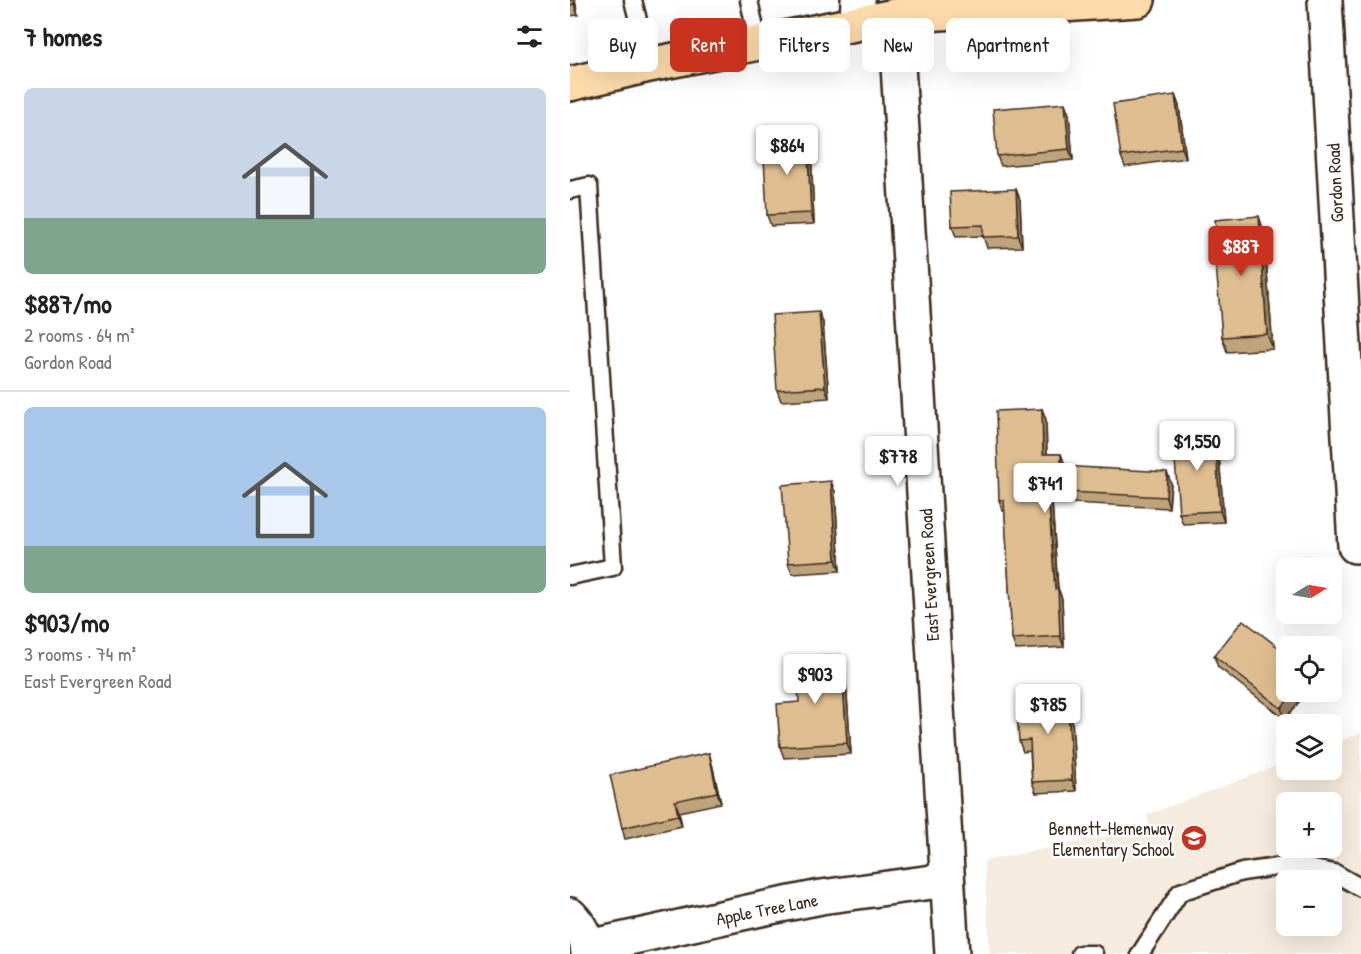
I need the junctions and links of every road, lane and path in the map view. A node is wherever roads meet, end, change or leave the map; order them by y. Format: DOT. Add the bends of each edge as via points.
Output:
graph roads {
  1 [pos="633,0"];
  2 [pos="749,0"];
  3 [pos="1138,0"];
  4 [pos="1325,0"];
  5 [pos="857,11"];
  6 [pos="895,16"];
  7 [pos="637,18"];
  8 [pos="758,43"];
  9 [pos="658,63"];
  10 [pos="620,72"];
  11 [pos="570,84"];
  12 [pos="570,190"];
  13 [pos="1355,546"];
  14 [pos="570,576"];
  15 [pos="947,880"];
  16 [pos="1361,888"];
  17 [pos="570,915"];
  18 [pos="588,951"];
  19 [pos="952,954"];
  20 [pos="1080,954"];
  21 [pos="1094,954"];
  22 [pos="1140,954"];
  1 -- 7 [label="lane"];
  2 -- 8 [label="lane"];
  3 -- 6 [label="main road"];
  4 -- 13 [label="street, Gordon Road"];
  5 -- 6 [label="main road"];
  5 -- 8 [label="main road"];
  6 -- 15 [label="street, East Evergreen Road"];
  8 -- 9 [label="main road"];
  10 -- 11 [label="main road"];
  12 -- 14 [label="lane" via="589,186 613,567"];
  15 -- 18 [label="street, Apple Tree Lane" via="781,905"];
  15 -- 19 [label="street, East Evergreen Road"];
  16 -- 22 [label="lane" via="1335,873 1291,866 1242,872 1180,892"];
  17 -- 18 [label="street, Apple Tree Lane" via="580,925"];
  20 -- 21 [label="lane"];
}
